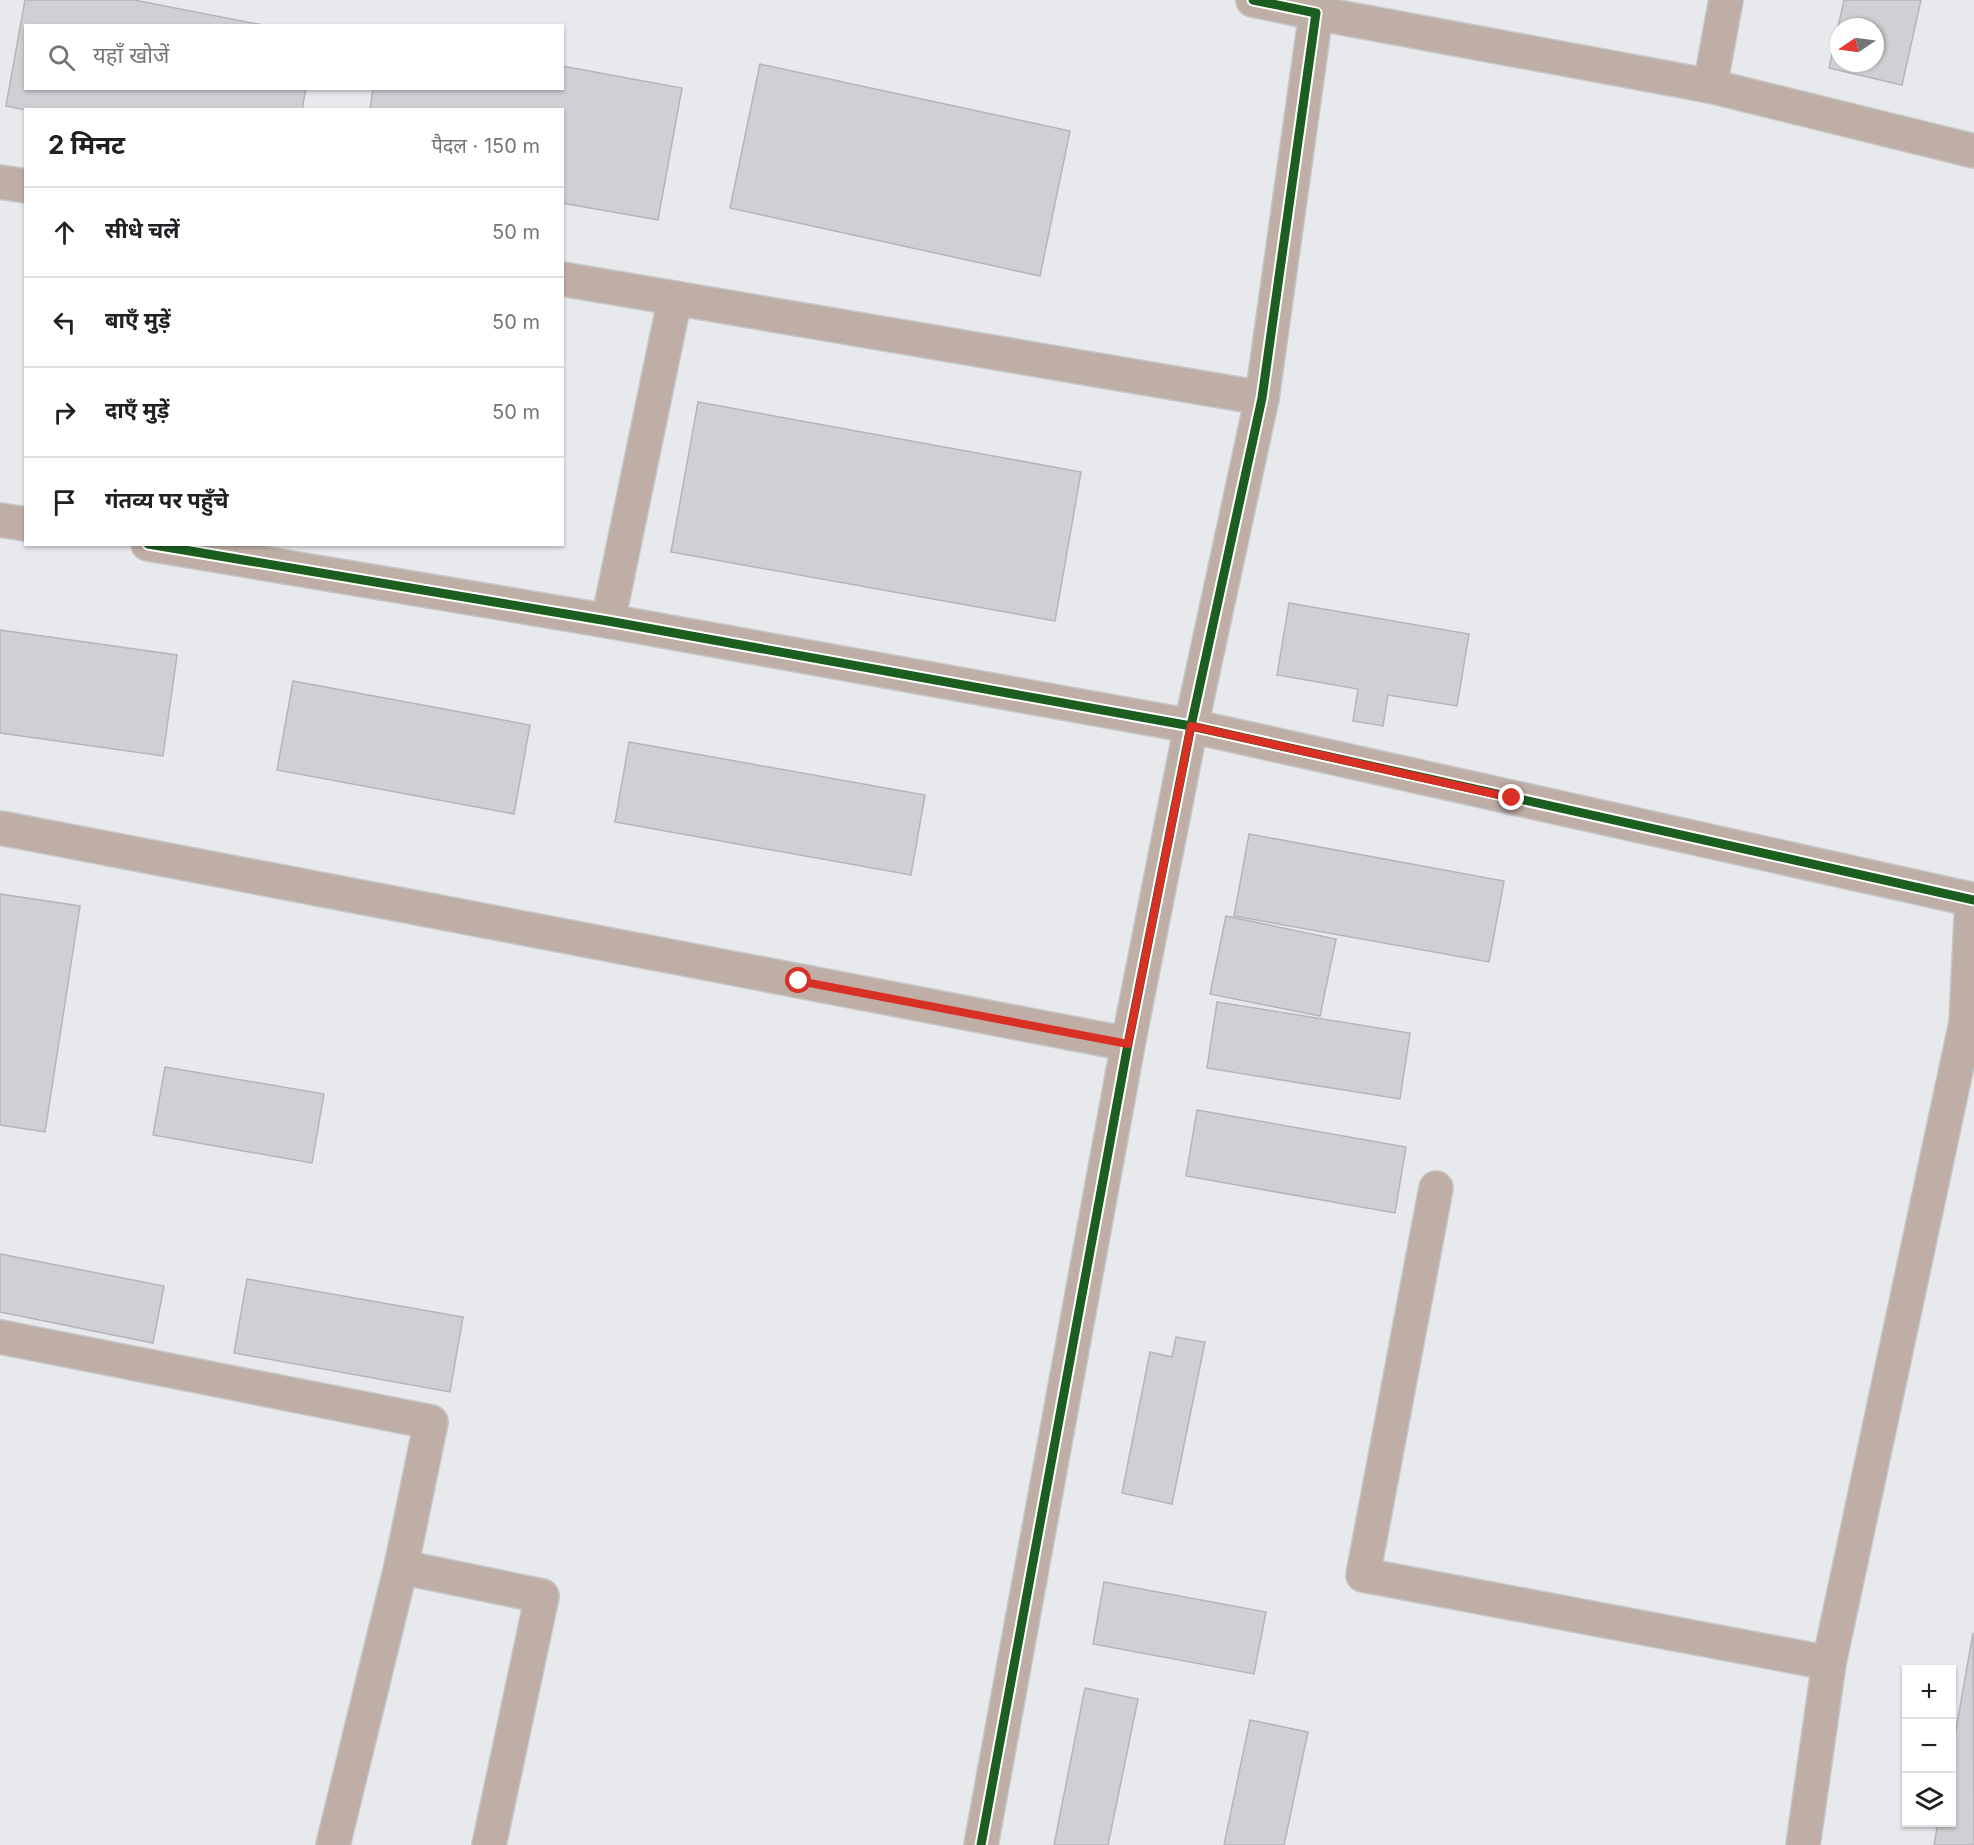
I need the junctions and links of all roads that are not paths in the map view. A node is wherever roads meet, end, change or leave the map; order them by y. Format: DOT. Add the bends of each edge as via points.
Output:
graph roads {
  1 [pos="1253,0"];
  2 [pos="1726,0"];
  3 [pos="1316,13"];
  4 [pos="1710,86"];
  5 [pos="1974,151"];
  6 [pos="0,182"];
  7 [pos="24,186"];
  8 [pos="564,279"];
  9 [pos="675,298"];
  10 [pos="1262,398"];
  11 [pos="0,520"];
  12 [pos="24,524"];
  13 [pos="160,546"];
  14 [pos="608,621"];
  15 [pos="1191,726"];
  16 [pos="0,828"];
  17 [pos="1973,900"];
  18 [pos="1970,1025"];
  19 [pos="1128,1044"];
  20 [pos="1436,1188"];
  21 [pos="0,1337"];
  22 [pos="401,1567"];
  23 [pos="1829,1663"];
  24 [pos="333,1845"];
  25 [pos="489,1845"];
  26 [pos="981,1845"];
  27 [pos="1803,1845"];
  1 -- 3 [label="street"];
  2 -- 4 [label="street"];
  3 -- 4 [label="street"];
  3 -- 10 [label="street"];
  4 -- 5 [label="street"];
  6 -- 7 [label="street"];
  8 -- 9 [label="street"];
  9 -- 10 [label="street"];
  9 -- 14 [label="street"];
  10 -- 15 [label="street"];
  11 -- 12 [label="street"];
  13 -- 14 [label="street"];
  14 -- 15 [label="street"];
  15 -- 17 [label="street"];
  15 -- 19 [label="street"];
  16 -- 19 [label="street"];
  17 -- 18 [label="street"];
  18 -- 23 [label="street"];
  19 -- 26 [label="street"];
  20 -- 23 [label="street" via="1363,1575"];
  21 -- 22 [label="street" via="431,1422"];
  22 -- 24 [label="street"];
  22 -- 25 [label="street" via="542,1596"];
  23 -- 27 [label="street"];
}
